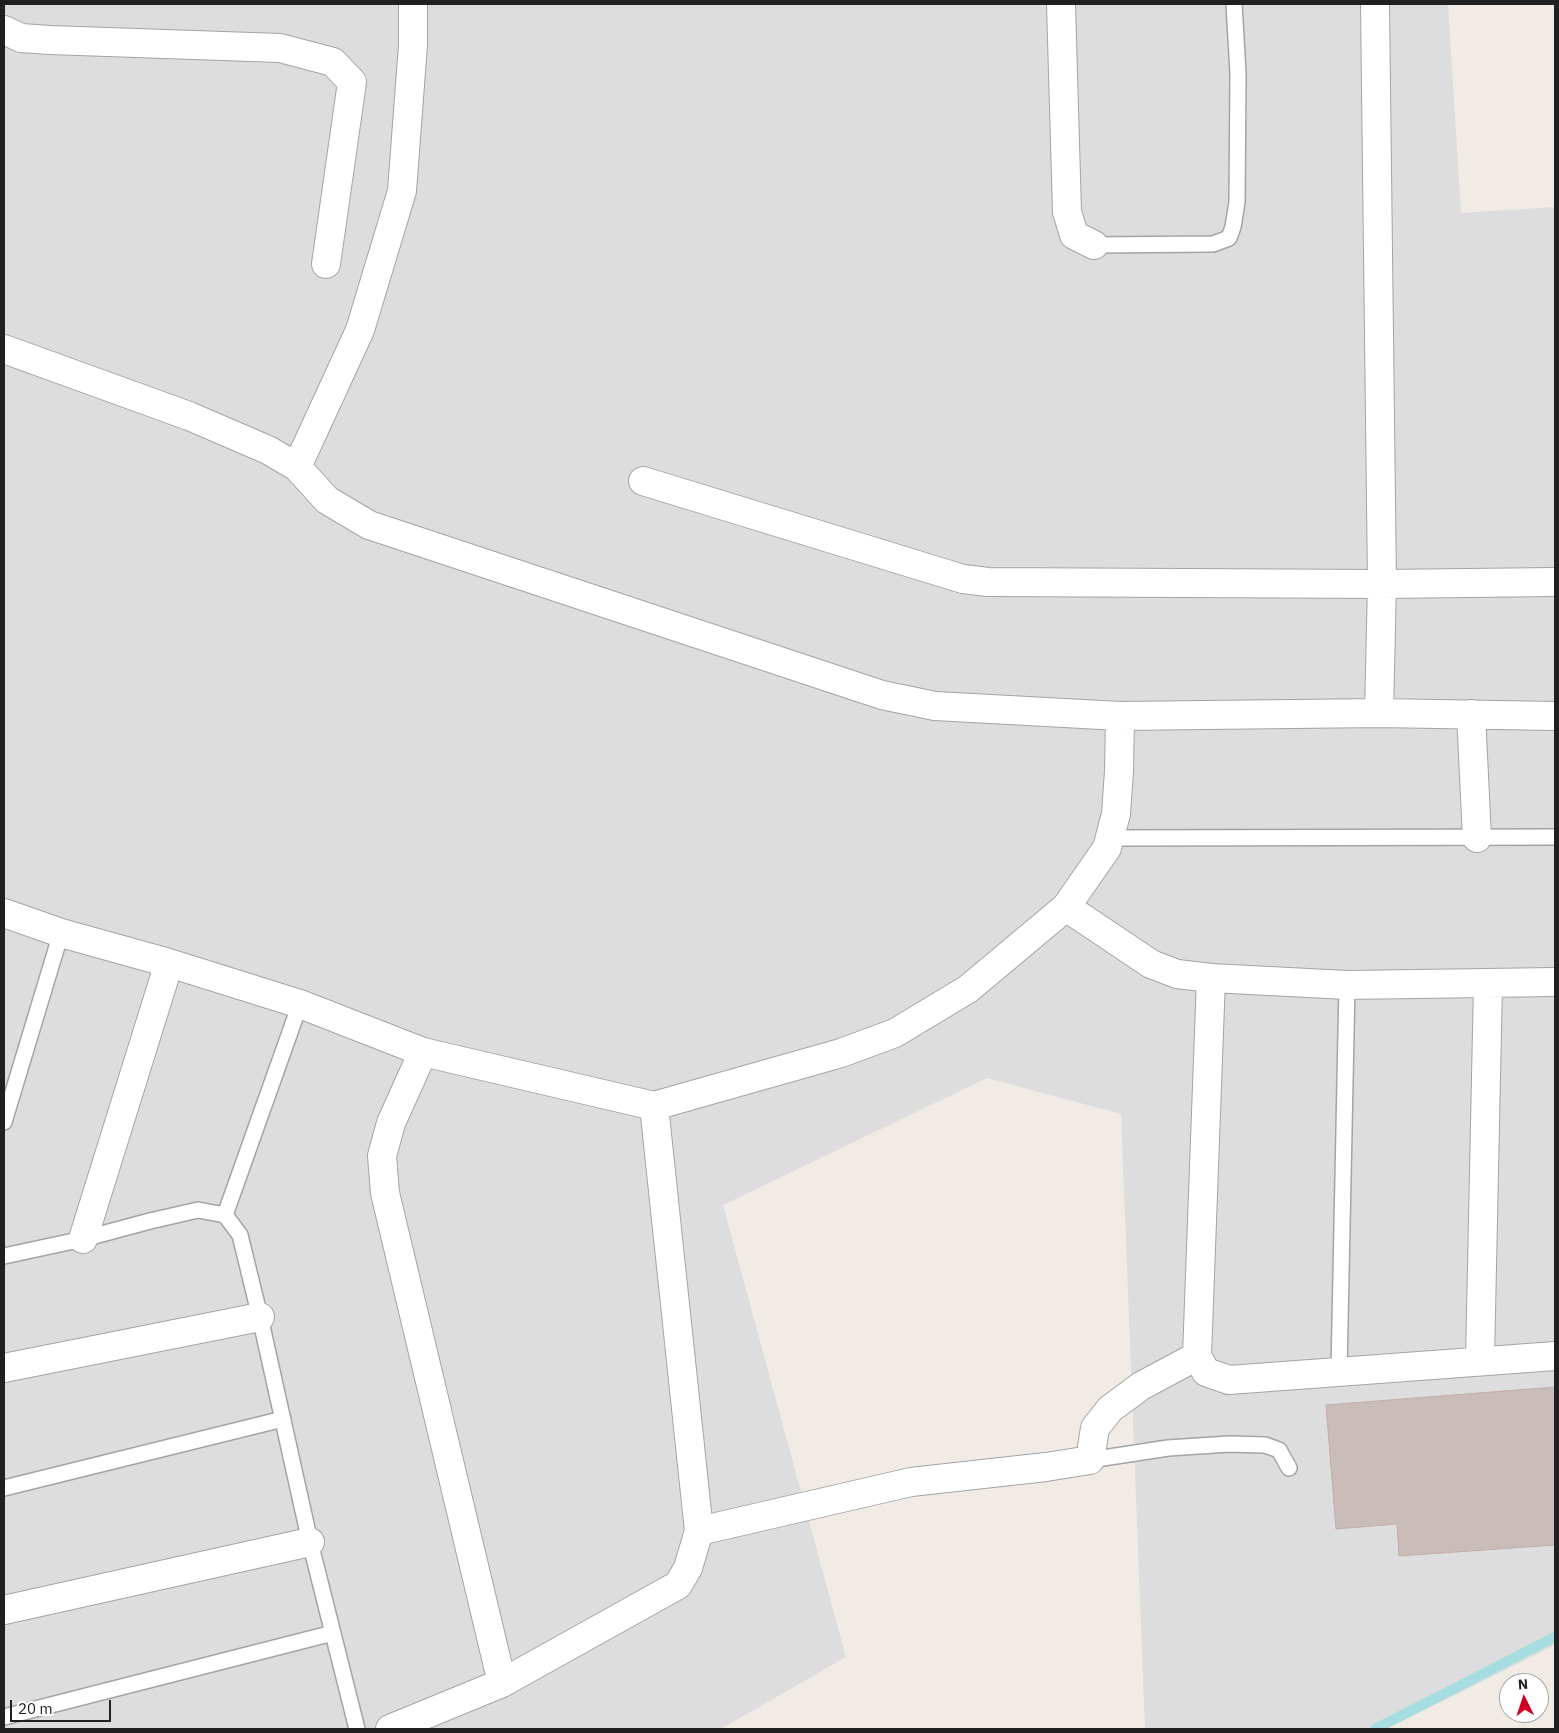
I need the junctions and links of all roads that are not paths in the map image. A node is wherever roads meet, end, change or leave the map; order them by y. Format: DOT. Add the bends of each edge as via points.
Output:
graph roads {
  1 [pos="413,4"];
  2 [pos="1061,4"];
  3 [pos="1234,4"];
  4 [pos="1376,4"];
  5 [pos="4,30"];
  6 [pos="1094,245"];
  7 [pos="326,264"];
  8 [pos="4,349"];
  9 [pos="298,467"];
  10 [pos="643,481"];
  11 [pos="1555,582"];
  12 [pos="1382,584"];
  13 [pos="1378,713"];
  14 [pos="1471,714"];
  15 [pos="1120,716"];
  16 [pos="1555,716"];
  17 [pos="1555,837"];
  18 [pos="1110,838"];
  19 [pos="1477,838"];
  20 [pos="1066,907"];
  21 [pos="4,913"];
  22 [pos="61,933"];
  23 [pos="169,963"];
  24 [pos="1211,978"];
  25 [pos="1555,982"];
  26 [pos="1488,983"];
  27 [pos="1347,986"];
  28 [pos="300,1004"];
  29 [pos="423,1052"];
  30 [pos="654,1106"];
  31 [pos="4,1122"];
  32 [pos="224,1215"];
  33 [pos="83,1239"];
  34 [pos="4,1256"];
  35 [pos="260,1317"];
  36 [pos="1197,1356"];
  37 [pos="1555,1356"];
  38 [pos="1480,1360"];
  39 [pos="4,1368"];
  40 [pos="1339,1371"];
  41 [pos="283,1419"];
  42 [pos="1090,1460"];
  43 [pos="1289,1468"];
  44 [pos="4,1488"];
  45 [pos="699,1530"];
  46 [pos="310,1542"];
  47 [pos="4,1610"];
  48 [pos="333,1633"];
  49 [pos="502,1683"];
  50 [pos="4,1717"];
  51 [pos="357,1729"];
  52 [pos="390,1729"];
  1 -- 9 [label="street" via="402,192 360,330"];
  2 -- 6 [label="street" via="1068,212 1074,236"];
  3 -- 6 [label="lane" via="1238,73 1237,202 1229,238 1213,244"];
  4 -- 12 [label="street"];
  5 -- 7 [label="street" via="21,38 50,40 280,48 333,62 352,82"];
  8 -- 9 [label="street" via="189,416 268,450"];
  9 -- 15 [label="street" via="327,500 368,525 882,695 935,706"];
  10 -- 12 [label="street" via="964,579 998,582"];
  11 -- 12 [label="street"];
  12 -- 13 [label="street"];
  13 -- 14 [label="street"];
  13 -- 15 [label="street"];
  14 -- 16 [label="street"];
  14 -- 19 [label="street"];
  15 -- 18 [label="street" via="1116,814"];
  17 -- 19 [label="lane"];
  18 -- 19 [label="lane"];
  18 -- 20 [label="street" via="1108,848"];
  20 -- 24 [label="street" via="1151,964 1177,974"];
  20 -- 30 [label="street" via="968,988 895,1033 841,1053"];
  21 -- 22 [label="street"];
  22 -- 23 [label="street"];
  22 -- 31 [label="lane"];
  23 -- 28 [label="street"];
  23 -- 33 [label="street"];
  24 -- 27 [label="street"];
  24 -- 36 [label="street"];
  25 -- 26 [label="street"];
  26 -- 27 [label="street"];
  26 -- 38 [label="street"];
  27 -- 40 [label="lane"];
  28 -- 29 [label="street"];
  28 -- 32 [label="lane"];
  29 -- 30 [label="street"];
  29 -- 49 [label="street" via="391,1123 382,1156 385,1193"];
  30 -- 45 [label="street"];
  32 -- 33 [label="lane" via="198,1210"];
  32 -- 35 [label="lane" via="240,1235"];
  33 -- 34 [label="lane"];
  35 -- 39 [label="street"];
  35 -- 41 [label="lane"];
  36 -- 40 [label="street" via="1206,1372 1229,1380"];
  36 -- 42 [label="street" via="1141,1386 1110,1409 1096,1428"];
  37 -- 38 [label="street"];
  38 -- 40 [label="street"];
  41 -- 44 [label="lane"];
  41 -- 46 [label="lane"];
  42 -- 43 [label="lane" via="1168,1448 1265,1445 1279,1450"];
  42 -- 45 [label="street" via="911,1482"];
  45 -- 49 [label="street" via="688,1568 678,1585"];
  46 -- 47 [label="street"];
  46 -- 48 [label="lane"];
  48 -- 50 [label="lane"];
  48 -- 51 [label="lane"];
  49 -- 52 [label="street"];
}
